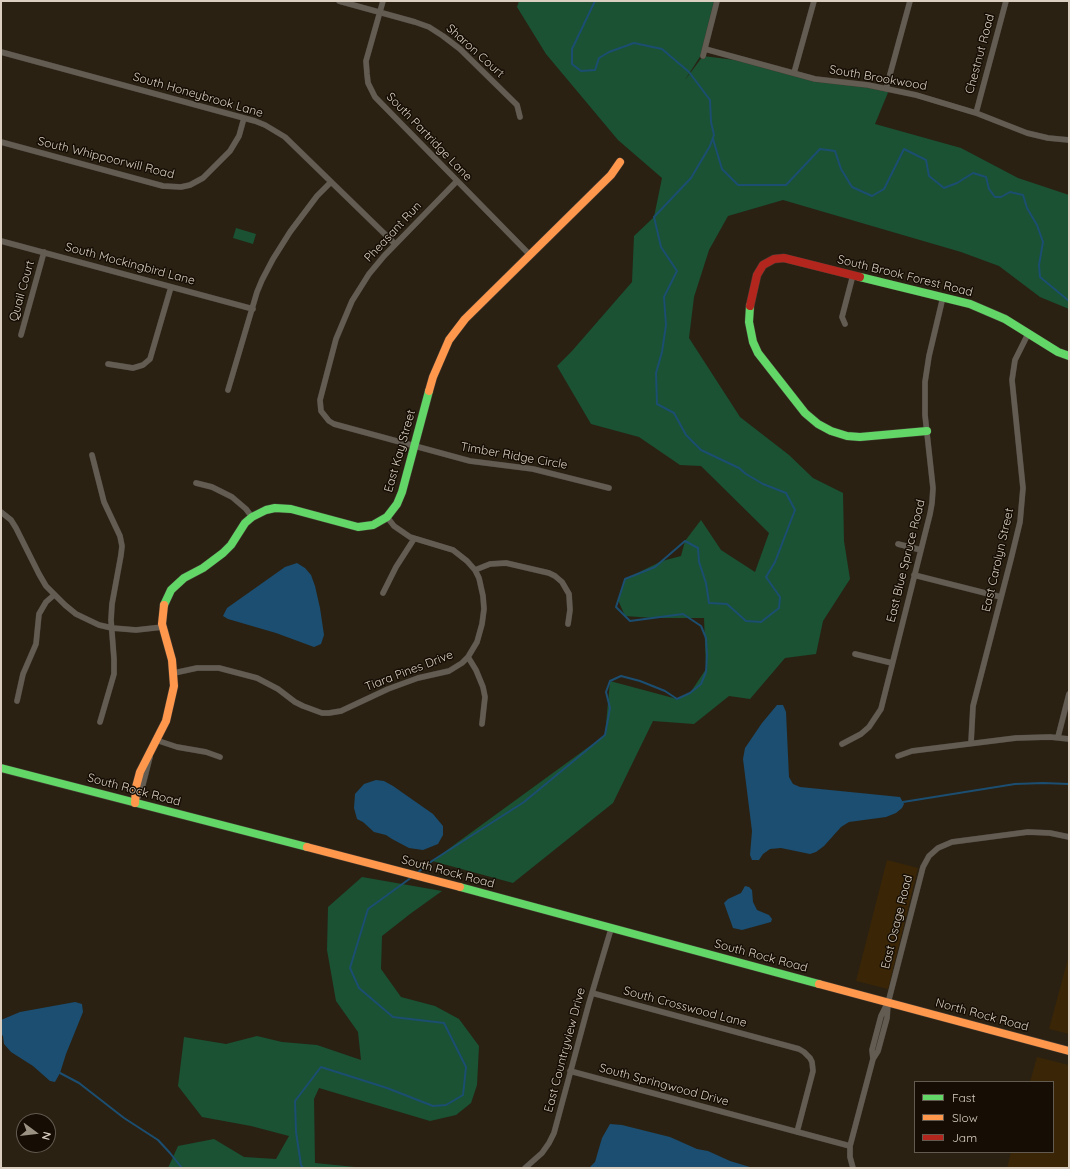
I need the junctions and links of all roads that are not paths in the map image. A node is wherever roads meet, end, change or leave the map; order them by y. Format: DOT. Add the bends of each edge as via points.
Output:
graph roads {
  1 [pos="339,1"];
  2 [pos="383,1"];
  3 [pos="717,1"];
  4 [pos="814,1"];
  5 [pos="910,1"];
  6 [pos="1006,1"];
  7 [pos="379,12"];
  8 [pos="705,49"];
  9 [pos="1,52"];
  10 [pos="703,56"];
  11 [pos="794,73"];
  12 [pos="886,89"];
  13 [pos="976,113"];
  14 [pos="520,117"];
  15 [pos="244,118"];
  16 [pos="1069,140"];
  17 [pos="1,142"];
  18 [pos="620,162"];
  19 [pos="457,181"];
  20 [pos="331,182"];
  21 [pos="1,240"];
  22 [pos="395,244"];
  23 [pos="44,252"];
  24 [pos="530,255"];
  25 [pos="853,274"];
  26 [pos="171,287"];
  27 [pos="943,297"];
  28 [pos="252,309"];
  29 [pos="845,324"];
  30 [pos="1028,334"];
  31 [pos="21,335"];
  32 [pos="1069,356"];
  33 [pos="108,364"];
  34 [pos="228,390"];
  35 [pos="324,416"];
  36 [pos="927,431"];
  37 [pos="414,446"];
  38 [pos="92,455"];
  39 [pos="196,483"];
  40 [pos="609,488"];
  41 [pos="1,512"];
  42 [pos="252,517"];
  43 [pos="387,517"];
  44 [pos="414,539"];
  45 [pos="898,544"];
  46 [pos="921,550"];
  47 [pos="475,570"];
  48 [pos="914,575"];
  49 [pos="384,593"];
  50 [pos="54,595"];
  51 [pos="1001,598"];
  52 [pos="568,624"];
  53 [pos="163,627"];
  54 [pos="112,628"];
  55 [pos="855,654"];
  56 [pos="468,657"];
  57 [pos="892,663"];
  58 [pos="174,673"];
  59 [pos="1069,694"];
  60 [pos="17,701"];
  61 [pos="100,722"];
  62 [pos="482,724"];
  63 [pos="1058,737"];
  64 [pos="1069,739"];
  65 [pos="156,740"];
  66 [pos="972,743"];
  67 [pos="842,744"];
  68 [pos="898,756"];
  69 [pos="220,757"];
  70 [pos="1,768"];
  71 [pos="135,803"];
  72 [pos="1069,837"];
  73 [pos="611,929"];
  74 [pos="592,993"];
  75 [pos="888,1003"];
  76 [pos="1069,1051"];
  77 [pos="570,1071"];
  78 [pos="797,1132"];
  79 [pos="850,1146"];
  80 [pos="525,1168"];
  81 [pos="853,1168"];
  1 -- 7 [label="street, Sharon Court"];
  2 -- 7 [label="street, South Partridge Lane"];
  3 -- 8 [label="street"];
  4 -- 11 [label="street"];
  5 -- 12 [label="street"];
  6 -- 13 [label="street, Chestnut Road"];
  7 -- 14 [label="street, Sharon Court" via="415,22 449,40 517,105"];
  7 -- 19 [label="street, South Partridge Lane" via="366,61 371,90 381,104"];
  8 -- 10 [label="street"];
  8 -- 11 [label="street, South Brookwood"];
  9 -- 15 [label="street, South Honeybrook Lane"];
  11 -- 12 [label="street, South Brookwood" via="815,79"];
  12 -- 13 [label="street, South Brookwood"];
  13 -- 16 [label="street, South Brookwood" via="1027,133"];
  15 -- 17 [label="street, South Whippoorwill Road" via="239,136 230,151 203,178 181,187 163,186"];
  15 -- 20 [label="street, South Honeybrook Lane" via="265,125 285,137"];
  18 -- 24 [label="street, East Kay Street" via="611,175"];
  19 -- 22 [label="street, Pheasant Run"];
  19 -- 24 [label="street, South Partridge Lane"];
  20 -- 22 [label="street, South Honeybrook Lane"];
  20 -- 28 [label="street" via="305,210 281,245 262,280"];
  21 -- 23 [label="street, South Mockingbird Lane"];
  22 -- 35 [label="street, Pheasant Run" via="367,277 345,317 320,400"];
  23 -- 26 [label="street, South Mockingbird Lane"];
  23 -- 31 [label="street, Quail Court"];
  24 -- 37 [label="street, East Kay Street" via="465,319 449,340 433,377"];
  25 -- 27 [label="street, South Brook Forest Road"];
  25 -- 29 [label="street" via="842,317"];
  25 -- 36 [label="street, South Brook Forest Road" via="784,258 770,260 757,275 748,309 750,330 758,353 805,413 818,424 835,432 860,437"];
  26 -- 28 [label="street, South Mockingbird Lane"];
  26 -- 33 [label="street" via="150,359 143,365 133,368"];
  27 -- 30 [label="street, South Brook Forest Road" via="978,307"];
  27 -- 36 [label="street, East Blue Spruce Road" via="925,382"];
  28 -- 34 [label="street"];
  30 -- 32 [label="street, South Brook Forest Road"];
  30 -- 51 [label="street, East Carolyn Street" via="1013,369 1023,488 1018,534"];
  35 -- 37 [label="street, Timber Ridge Circle" via="334,424"];
  36 -- 46 [label="street, East Blue Spruce Road" via="933,496"];
  37 -- 40 [label="street, Timber Ridge Circle" via="470,461 534,469"];
  37 -- 43 [label="street, East Kay Street" via="402,492"];
  38 -- 54 [label="street" via="104,502 122,546 112,604"];
  39 -- 42 [label="street" via="212,487 232,497"];
  41 -- 50 [label="street" via="11,520 39,574"];
  42 -- 43 [label="street, East Kay Street" via="266,510 283,508 358,527 373,525"];
  42 -- 53 [label="street, East Kay Street" via="223,553 184,578 171,590 162,615"];
  43 -- 44 [label="street, Tiara Pines Drive" via="402,532"];
  44 -- 47 [label="street, Tiara Pines Drive" via="453,550"];
  44 -- 49 [label="street" via="396,567"];
  45 -- 46 [label="street"];
  46 -- 48 [label="street, East Blue Spruce Road"];
  47 -- 52 [label="street" via="490,564 506,563 555,576 569,594"];
  47 -- 56 [label="street, Tiara Pines Drive" via="482,588 484,610 477,642"];
  48 -- 51 [label="street"];
  48 -- 57 [label="street, East Blue Spruce Road"];
  50 -- 54 [label="street" via="76,614"];
  50 -- 60 [label="street" via="39,614 36,644 23,674"];
  51 -- 66 [label="street, East Carolyn Street" via="973,706"];
  53 -- 54 [label="street" via="136,630"];
  53 -- 58 [label="street, East Kay Street"];
  54 -- 61 [label="street" via="114,674"];
  55 -- 57 [label="street"];
  56 -- 58 [label="street, Tiara Pines Drive" via="449,671 418,678 341,711 330,713 322,713 303,706 257,678 219,668 197,668"];
  56 -- 62 [label="street" via="479,676 485,697"];
  57 -- 67 [label="street, East Blue Spruce Road" via="881,709 876,718 861,734"];
  58 -- 65 [label="street, East Kay Street" via="170,711"];
  59 -- 63 [label="street"];
  63 -- 64 [label="street"];
  63 -- 66 [label="street" via="1034,736"];
  65 -- 69 [label="street"];
  65 -- 71 [label="street, East Kay Street" via="140,772"];
  66 -- 68 [label="street" via="912,751"];
  70 -- 71 [label="street, South Rock Road"];
  71 -- 73 [label="street, South Rock Road"];
  72 -- 75 [label="street, East Osage Road" via="1028,832 952,842 934,850 923,867"];
  73 -- 74 [label="street, East Countryview Drive"];
  73 -- 75 [label="street, South Rock Road"];
  74 -- 77 [label="street, East Countryview Drive"];
  74 -- 78 [label="street, South Crosswood Lane" via="806,1053 812,1062 813,1071"];
  75 -- 76 [label="street, North Rock Road"];
  75 -- 79 [label="street, East Osage Road" via="879,1023 872,1050 873,1059"];
  77 -- 78 [label="street, South Springwood Drive"];
  77 -- 80 [label="street, East Countryview Drive" via="554,1134 542,1152"];
  78 -- 79 [label="street, South Springwood Drive"];
  79 -- 81 [label="street, East Osage Road"];
}
